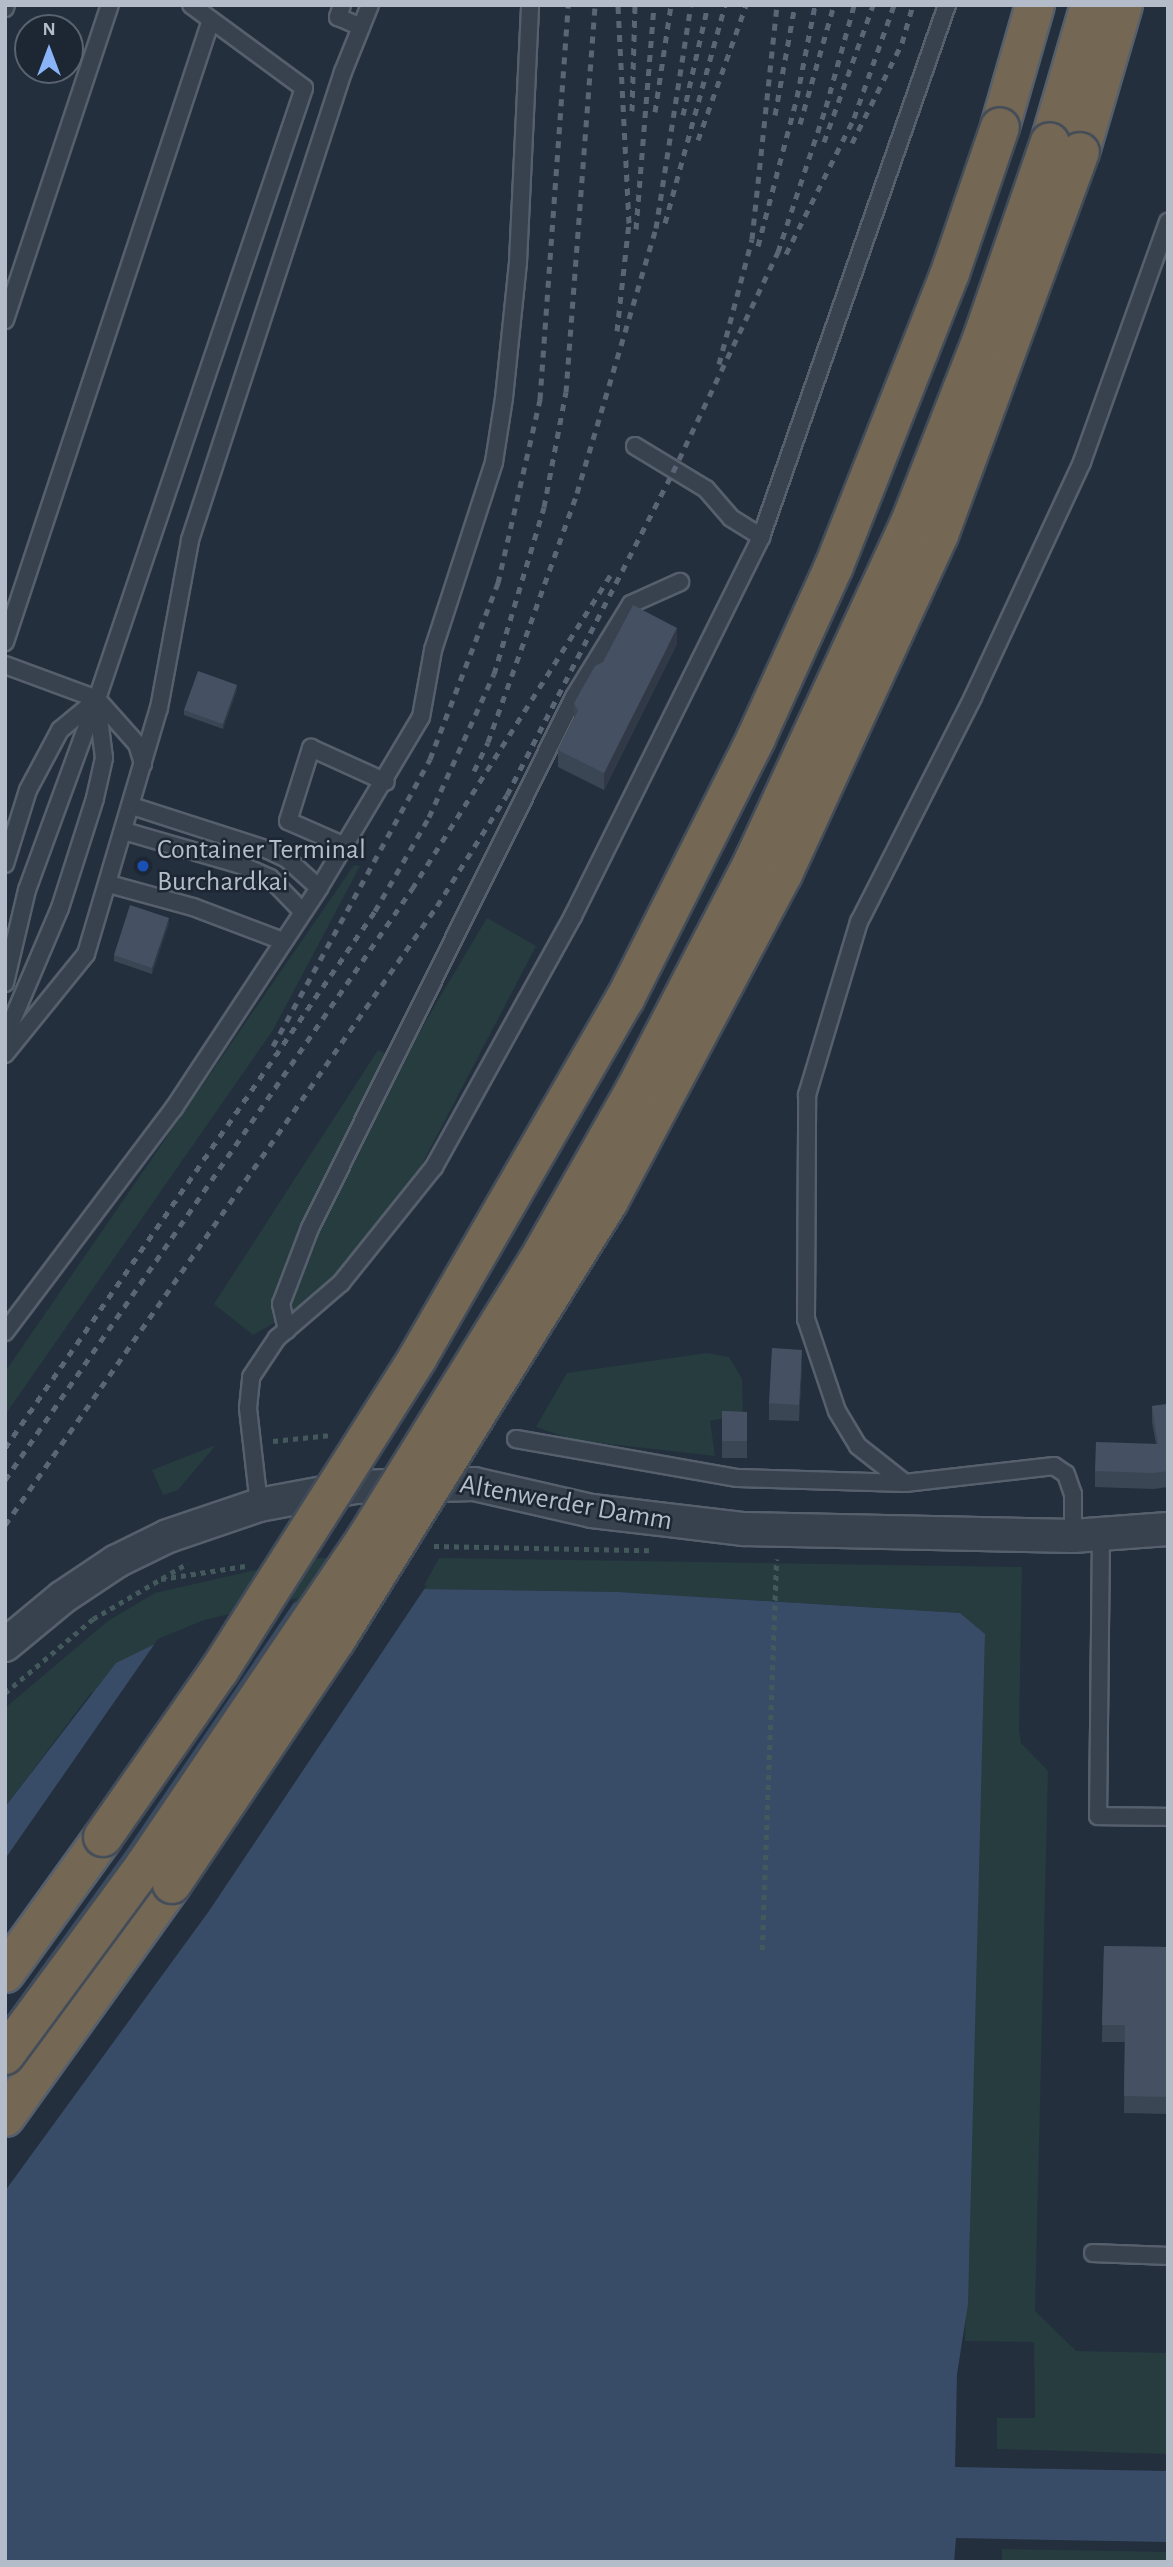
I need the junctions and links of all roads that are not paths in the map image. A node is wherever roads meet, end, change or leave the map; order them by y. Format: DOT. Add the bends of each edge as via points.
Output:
graph roads {
  1 [pos="110,5"];
  2 [pos="191,5"];
  3 [pos="370,5"];
  4 [pos="530,5"];
  5 [pos="947,5"];
  6 [pos="1035,5"];
  7 [pos="1090,5"];
  8 [pos="1123,5"];
  9 [pos="340,11"];
  10 [pos="211,20"];
  11 [pos="361,27"];
  12 [pos="1167,227"];
  13 [pos="5,320"];
  14 [pos="635,446"];
  15 [pos="761,537"];
  16 [pos="680,582"];
  17 [pos="5,642"];
  18 [pos="5,665"];
  19 [pos="97,699"];
  20 [pos="143,766"];
  21 [pos="386,782"];
  22 [pos="132,806"];
  23 [pos="124,831"];
  24 [pos="345,846"];
  25 [pos="5,864"];
  26 [pos="109,884"];
  27 [pos="319,888"];
  28 [pos="303,912"];
  29 [pos="283,941"];
  30 [pos="5,983"];
  31 [pos="5,1037"];
  32 [pos="5,1054"];
  33 [pos="287,1330"];
  34 [pos="5,1332"];
  35 [pos="516,1439"];
  36 [pos="905,1483"];
  37 [pos="260,1505"];
  38 [pos="1168,1529"];
  39 [pos="1087,1536"];
  40 [pos="5,1645"];
  41 [pos="1168,1817"];
  42 [pos="5,1973"];
  43 [pos="5,2055"];
  44 [pos="5,2117"];
  45 [pos="1093,2253"];
  46 [pos="1168,2256"];
  1 -- 13 [label="lane"];
  2 -- 10 [label="lane"];
  3 -- 11 [label="lane"];
  4 -- 21 [label="lane" via="512,331 494,462 433,650 421,717"];
  5 -- 15 [label="lane"];
  6 -- 42 [label="highway, bridge" via="1000,127 950,273 839,554 756,738 625,999 418,1357 219,1671"];
  7 -- 43 [label="highway, bridge" via="1050,142 982,339 909,525 819,726 642,1077 537,1262 367,1537 145,1865"];
  8 -- 44 [label="highway, bridge" via="1045,254 939,535 783,874 696,1040 609,1201 337,1640 172,1884"];
  9 -- 11 [label="lane"];
  10 -- 17 [label="lane"];
  10 -- 19 [label="lane" via="304,88"];
  11 -- 20 [label="lane" via="190,540 159,708"];
  12 -- 36 [label="lane" via="1082,462 973,698 859,922 807,1095 806,1319 837,1410 858,1446"];
  14 -- 15 [label="lane" via="706,489 731,519"];
  15 -- 33 [label="lane" via="573,916 434,1167 341,1283"];
  16 -- 33 [label="lane" via="631,604 574,698 310,1228 281,1304"];
  18 -- 19 [label="lane"];
  19 -- 20 [label="lane" via="137,744"];
  19 -- 25 [label="lane" via="60,730 28,790"];
  19 -- 30 [label="lane" via="27,890"];
  19 -- 31 [label="lane" via="104,758 95,799 60,908"];
  20 -- 22 [label="lane"];
  21 -- 24 [label="lane"];
  21 -- 24 [label="lane" via="311,748 288,821"];
  22 -- 23 [label="lane"];
  22 -- 27 [label="lane" via="268,850 287,859"];
  23 -- 26 [label="lane"];
  23 -- 28 [label="lane" via="270,878"];
  24 -- 27 [label="lane"];
  26 -- 29 [label="lane" via="193,907"];
  26 -- 32 [label="lane" via="86,954"];
  27 -- 28 [label="lane"];
  28 -- 29 [label="lane"];
  29 -- 34 [label="lane" via="174,1108"];
  33 -- 37 [label="lane" via="260,1358 251,1377 251,1443"];
  35 -- 36 [label="lane" via="738,1478"];
  36 -- 39 [label="lane" via="1054,1466 1066,1474"];
  37 -- 39 [label="street, Altenwerder Damm" via="355,1487 440,1482 488,1487 592,1511 702,1525"];
  37 -- 40 [label="street, Altenwerder Damm" via="168,1536 117,1561 63,1597"];
  38 -- 39 [label="street, Altenwerder Damm"];
  39 -- 41 [label="lane" via="1098,1816"];
  45 -- 46 [label="lane"];
}
